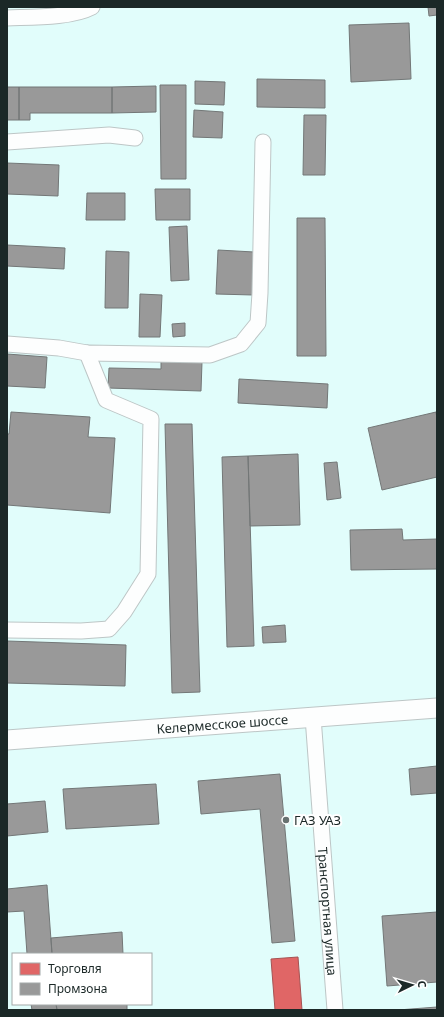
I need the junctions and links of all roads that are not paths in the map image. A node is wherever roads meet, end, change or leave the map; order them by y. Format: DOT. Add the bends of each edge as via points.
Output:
graph roads {
  1 [pos="92,7"];
  2 [pos="7,18"];
  3 [pos="135,138"];
  4 [pos="7,142"];
  5 [pos="263,142"];
  6 [pos="7,344"];
  7 [pos="87,353"];
  8 [pos="7,630"];
  9 [pos="437,708"];
  10 [pos="313,717"];
  11 [pos="7,740"];
  12 [pos="336,1010"];
  1 -- 2 [label="street" via="60,15"];
  3 -- 4 [label="street" via="109,135"];
  5 -- 7 [label="street" via="258,323 241,344 210,355"];
  6 -- 7 [label="street"];
  7 -- 8 [label="street" via="106,400 151,419 148,574 124,612 109,630"];
  9 -- 10 [label="main road, Келермесское шоссе"];
  10 -- 11 [label="main road, Келермесское шоссе"];
  10 -- 12 [label="street, Транспортная улица"];
}
